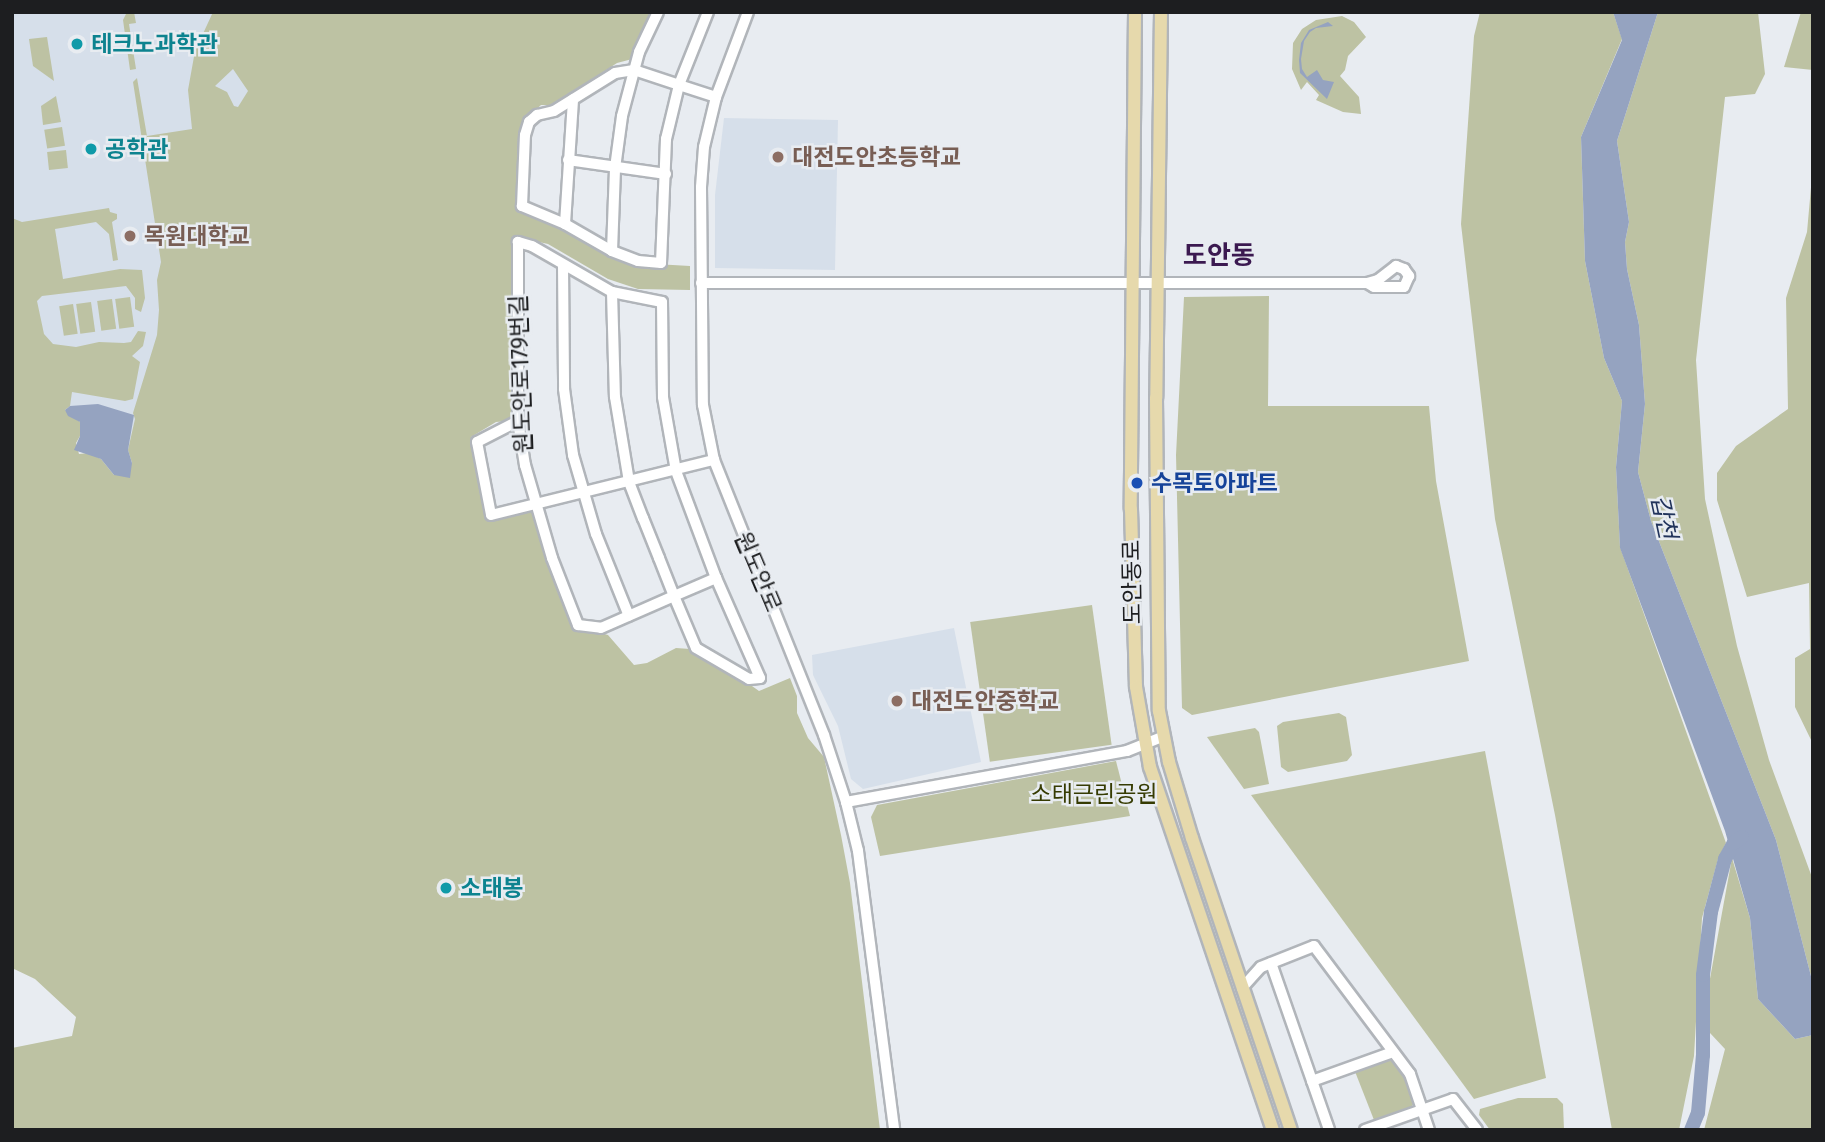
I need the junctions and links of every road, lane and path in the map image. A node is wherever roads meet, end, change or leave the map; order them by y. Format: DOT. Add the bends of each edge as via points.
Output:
graph roads {
  1 [pos="658,12"];
  2 [pos="708,12"];
  3 [pos="748,12"];
  4 [pos="1135,12"];
  5 [pos="1161,12"];
  6 [pos="634,70"];
  7 [pos="679,85"];
  8 [pos="716,97"];
  9 [pos="573,99"];
  10 [pos="568,160"];
  11 [pos="615,168"];
  12 [pos="666,174"];
  13 [pos="565,224"];
  14 [pos="612,251"];
  15 [pos="564,265"];
  16 [pos="701,283"];
  17 [pos="1367,284"];
  18 [pos="1133,285"];
  19 [pos="1158,285"];
  20 [pos="612,292"];
  21 [pos="518,421"];
  22 [pos="714,460"];
  23 [pos="676,471"];
  24 [pos="629,482"];
  25 [pos="582,493"];
  26 [pos="535,505"];
  27 [pos="716,578"];
  28 [pos="674,596"];
  29 [pos="629,616"];
  30 [pos="1164,736"];
  31 [pos="1145,744"];
  32 [pos="846,802"];
  33 [pos="1233,962"];
  34 [pos="1266,965"];
  35 [pos="1241,988"];
  36 [pos="1393,1052"];
  37 [pos="1312,1081"];
  38 [pos="1423,1110"];
  39 [pos="1379,1128"];
  40 [pos="894,1130"];
  41 [pos="1273,1130"];
  42 [pos="1291,1130"];
  43 [pos="1329,1130"];
  44 [pos="1365,1130"];
  45 [pos="1430,1130"];
  46 [pos="1477,1130"];
  1 -- 6 [label="street"];
  2 -- 7 [label="street"];
  3 -- 8 [label="street, 원도안로"];
  4 -- 18 [label="main road, 도안동로"];
  5 -- 19 [label="main road, 도안동로"];
  6 -- 7 [label="street"];
  6 -- 9 [label="street" via="615,73"];
  6 -- 11 [label="street"];
  7 -- 8 [label="street"];
  7 -- 12 [label="street" via="666,139"];
  8 -- 16 [label="street, 원도안로" via="703,160"];
  9 -- 10 [label="street"];
  9 -- 13 [label="street" via="537,115 525,135 522,206"];
  10 -- 11 [label="street"];
  10 -- 13 [label="street"];
  11 -- 12 [label="street"];
  11 -- 14 [label="street"];
  12 -- 14 [label="street" via="661,263 638,261"];
  13 -- 14 [label="street"];
  15 -- 20 [label="street"];
  15 -- 21 [label="street, 원도안로179번길" via="518,242"];
  15 -- 25 [label="street, 원도안로179번길" via="564,389"];
  16 -- 18 [label="street"];
  16 -- 22 [label="street, 원도안로" via="701,388"];
  17 -- 19 [label="street"];
  18 -- 19 [label="street"];
  18 -- 31 [label="main road, 도안동로" via="1131,614"];
  19 -- 30 [label="main road, 도안동로" via="1157,678"];
  20 -- 23 [label="street" via="662,302 663,397"];
  20 -- 24 [label="street" via="615,397"];
  21 -- 26 [label="street, 원도안로179번길"];
  21 -- 26 [label="street" via="477,442 491,515"];
  22 -- 23 [label="street"];
  22 -- 32 [label="street, 원도안로" via="824,735"];
  23 -- 24 [label="street"];
  23 -- 27 [label="street"];
  24 -- 25 [label="street"];
  24 -- 28 [label="street"];
  25 -- 26 [label="street"];
  25 -- 29 [label="street, 원도안로179번길"];
  26 -- 29 [label="street, 원도안로179번길" via="578,625 601,628"];
  27 -- 28 [label="street, 원도안로179번길"];
  27 -- 28 [label="street" via="760,678 749,679 696,648"];
  28 -- 29 [label="street, 원도안로179번길"];
  30 -- 31 [label="street"];
  30 -- 33 [label="main road, 도안동로"];
  31 -- 32 [label="street"];
  31 -- 41 [label="main road, 도안동로"];
  32 -- 40 [label="street, 원도안로" via="858,851"];
  33 -- 34 [label="street"];
  33 -- 35 [label="main road, 도안동로"];
  34 -- 35 [label="street"];
  34 -- 36 [label="street" via="1314,946"];
  34 -- 37 [label="street"];
  35 -- 42 [label="main road, 도안동로"];
  36 -- 37 [label="street"];
  36 -- 38 [label="street" via="1410,1074"];
  37 -- 43 [label="street"];
  38 -- 39 [label="street"];
  38 -- 45 [label="street"];
  38 -- 46 [label="street" via="1453,1099"];
  39 -- 44 [label="street"];
}
